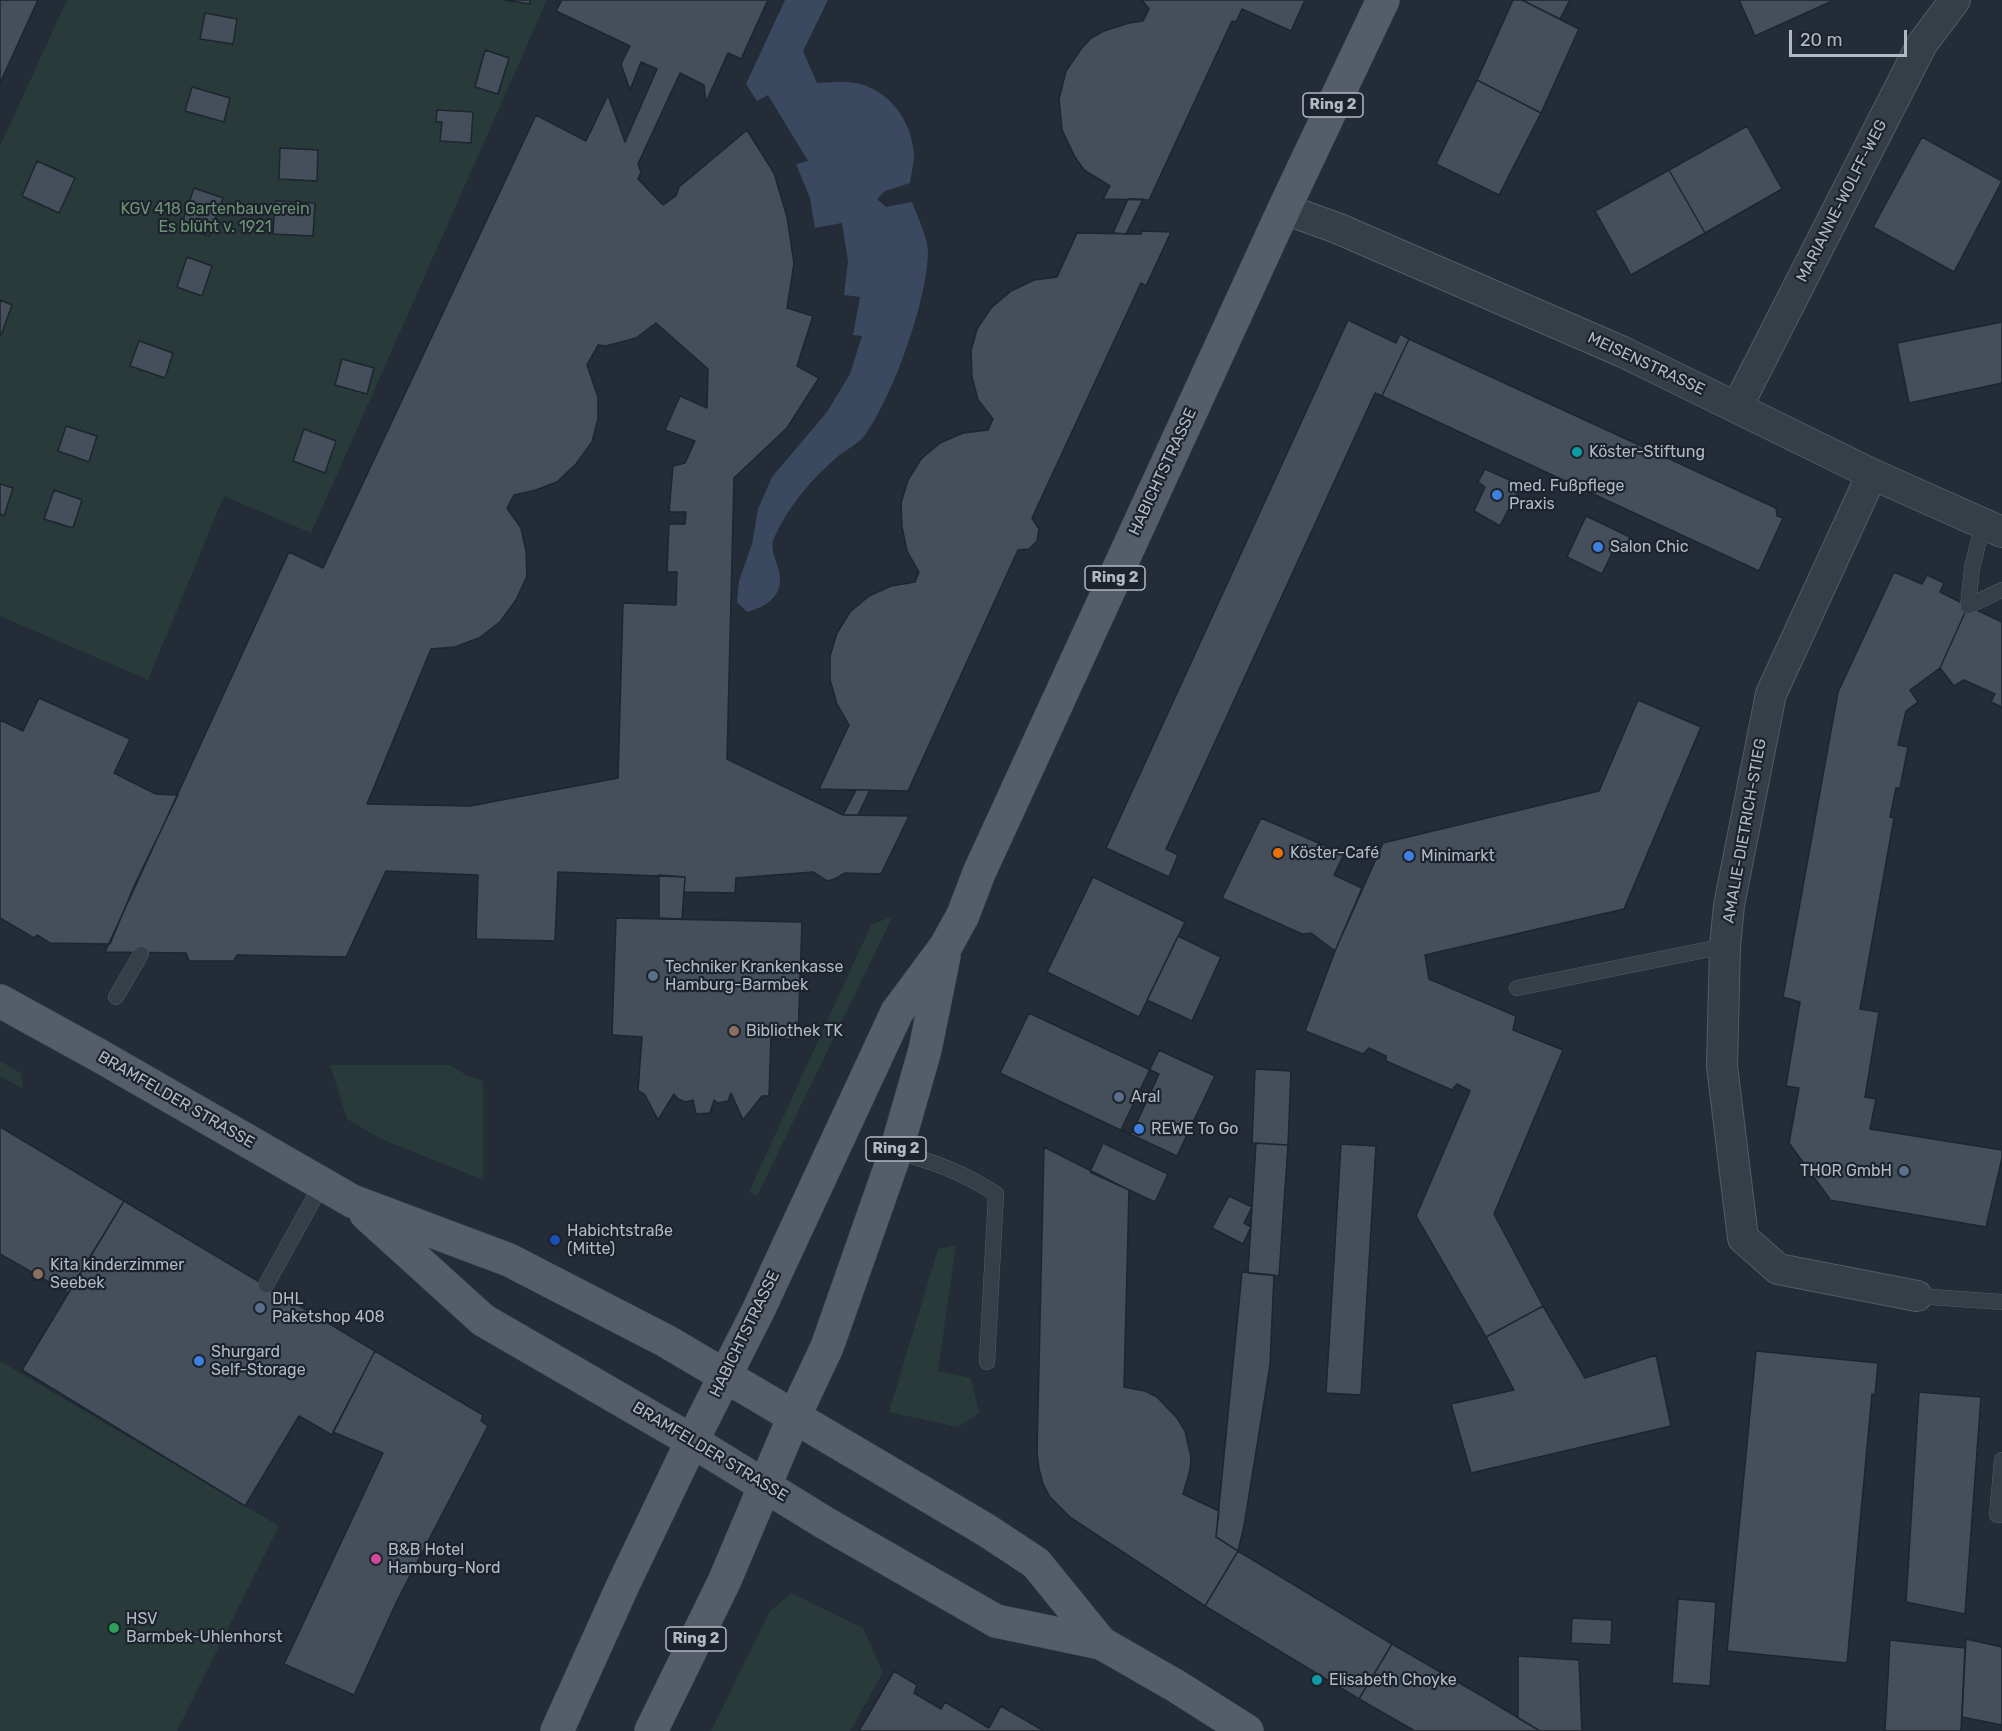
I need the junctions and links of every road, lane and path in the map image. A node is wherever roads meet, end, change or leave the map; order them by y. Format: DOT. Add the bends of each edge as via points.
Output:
graph roads {
  1 [pos="1383,0"];
  2 [pos="1955,0"];
  3 [pos="1284,209"];
  4 [pos="1737,407"];
  5 [pos="1872,474"];
  6 [pos="1993,528"];
  7 [pos="2002,590"];
  8 [pos="946,946"];
  9 [pos="1725,946"];
  10 [pos="141,954"];
  11 [pos="1517,988"];
  12 [pos="116,997"];
  13 [pos="0,1001"];
  14 [pos="896,1151"];
  15 [pos="322,1184"];
  16 [pos="352,1201"];
  17 [pos="266,1285"];
  18 [pos="1917,1296"];
  19 [pos="2002,1302"];
  20 [pos="987,1362"];
  21 [pos="726,1376"];
  22 [pos="794,1417"];
  23 [pos="692,1441"];
  24 [pos="2002,1460"];
  25 [pos="766,1485"];
  26 [pos="2002,1515"];
  27 [pos="1101,1643"];
  28 [pos="557,1731"];
  29 [pos="651,1731"];
  30 [pos="1246,1731"];
  1 -- 3 [label="main road, HABICHTSTRASSE / Ring 2"];
  2 -- 4 [label="street, MARIANNE-WOLFF-WEG" via="1922,44"];
  3 -- 4 [label="street, MEISENSTRASSE" via="1443,273"];
  3 -- 8 [label="main road, HABICHTSTRASSE / Ring 2"];
  4 -- 5 [label="street, MEISENSTRASSE"];
  5 -- 6 [label="street, MEISENSTRASSE"];
  5 -- 9 [label="street, AMALIE-DIETRICH-STIEG" via="1771,694 1729,904"];
  6 -- 7 [label="lane" via="1972,568 1968,606"];
  8 -- 14 [label="main road, HABICHTSTRASSE / Ring 2" via="925,1050"];
  8 -- 21 [label="main road, HABICHTSTRASSE / Ring 2" via="897,1012"];
  9 -- 11 [label="lane"];
  9 -- 18 [label="street, AMALIE-DIETRICH-STIEG" via="1722,1066 1743,1238 1778,1269"];
  10 -- 12 [label="lane"];
  13 -- 15 [label="main road, BRAMFELDER STRASSE"];
  14 -- 20 [label="lane" via="952,1168 996,1194"];
  14 -- 22 [label="main road, HABICHTSTRASSE / Ring 2" via="827,1347"];
  15 -- 16 [label="main road, BRAMFELDER STRASSE"];
  15 -- 17 [label="lane"];
  16 -- 21 [label="main road, BRAMFELDER STRASSE" via="509,1260"];
  16 -- 23 [label="main road, BRAMFELDER STRASSE" via="483,1320"];
  18 -- 19 [label="lane"];
  21 -- 22 [label="main road, BRAMFELDER STRASSE"];
  21 -- 23 [label="main road, HABICHTSTRASSE / Ring 2"];
  22 -- 25 [label="main road, HABICHTSTRASSE / Ring 2"];
  22 -- 27 [label="main road, BRAMFELDER STRASSE" via="1036,1563"];
  23 -- 25 [label="main road, BRAMFELDER STRASSE"];
  23 -- 28 [label="main road, HABICHTSTRASSE / Ring 2"];
  24 -- 26 [label="lane" via="1997,1515"];
  25 -- 27 [label="main road, BRAMFELDER STRASSE" via="996,1621"];
  25 -- 29 [label="main road, HABICHTSTRASSE / Ring 2"];
  27 -- 30 [label="main road, BRAMFELDER STRASSE"];
}
